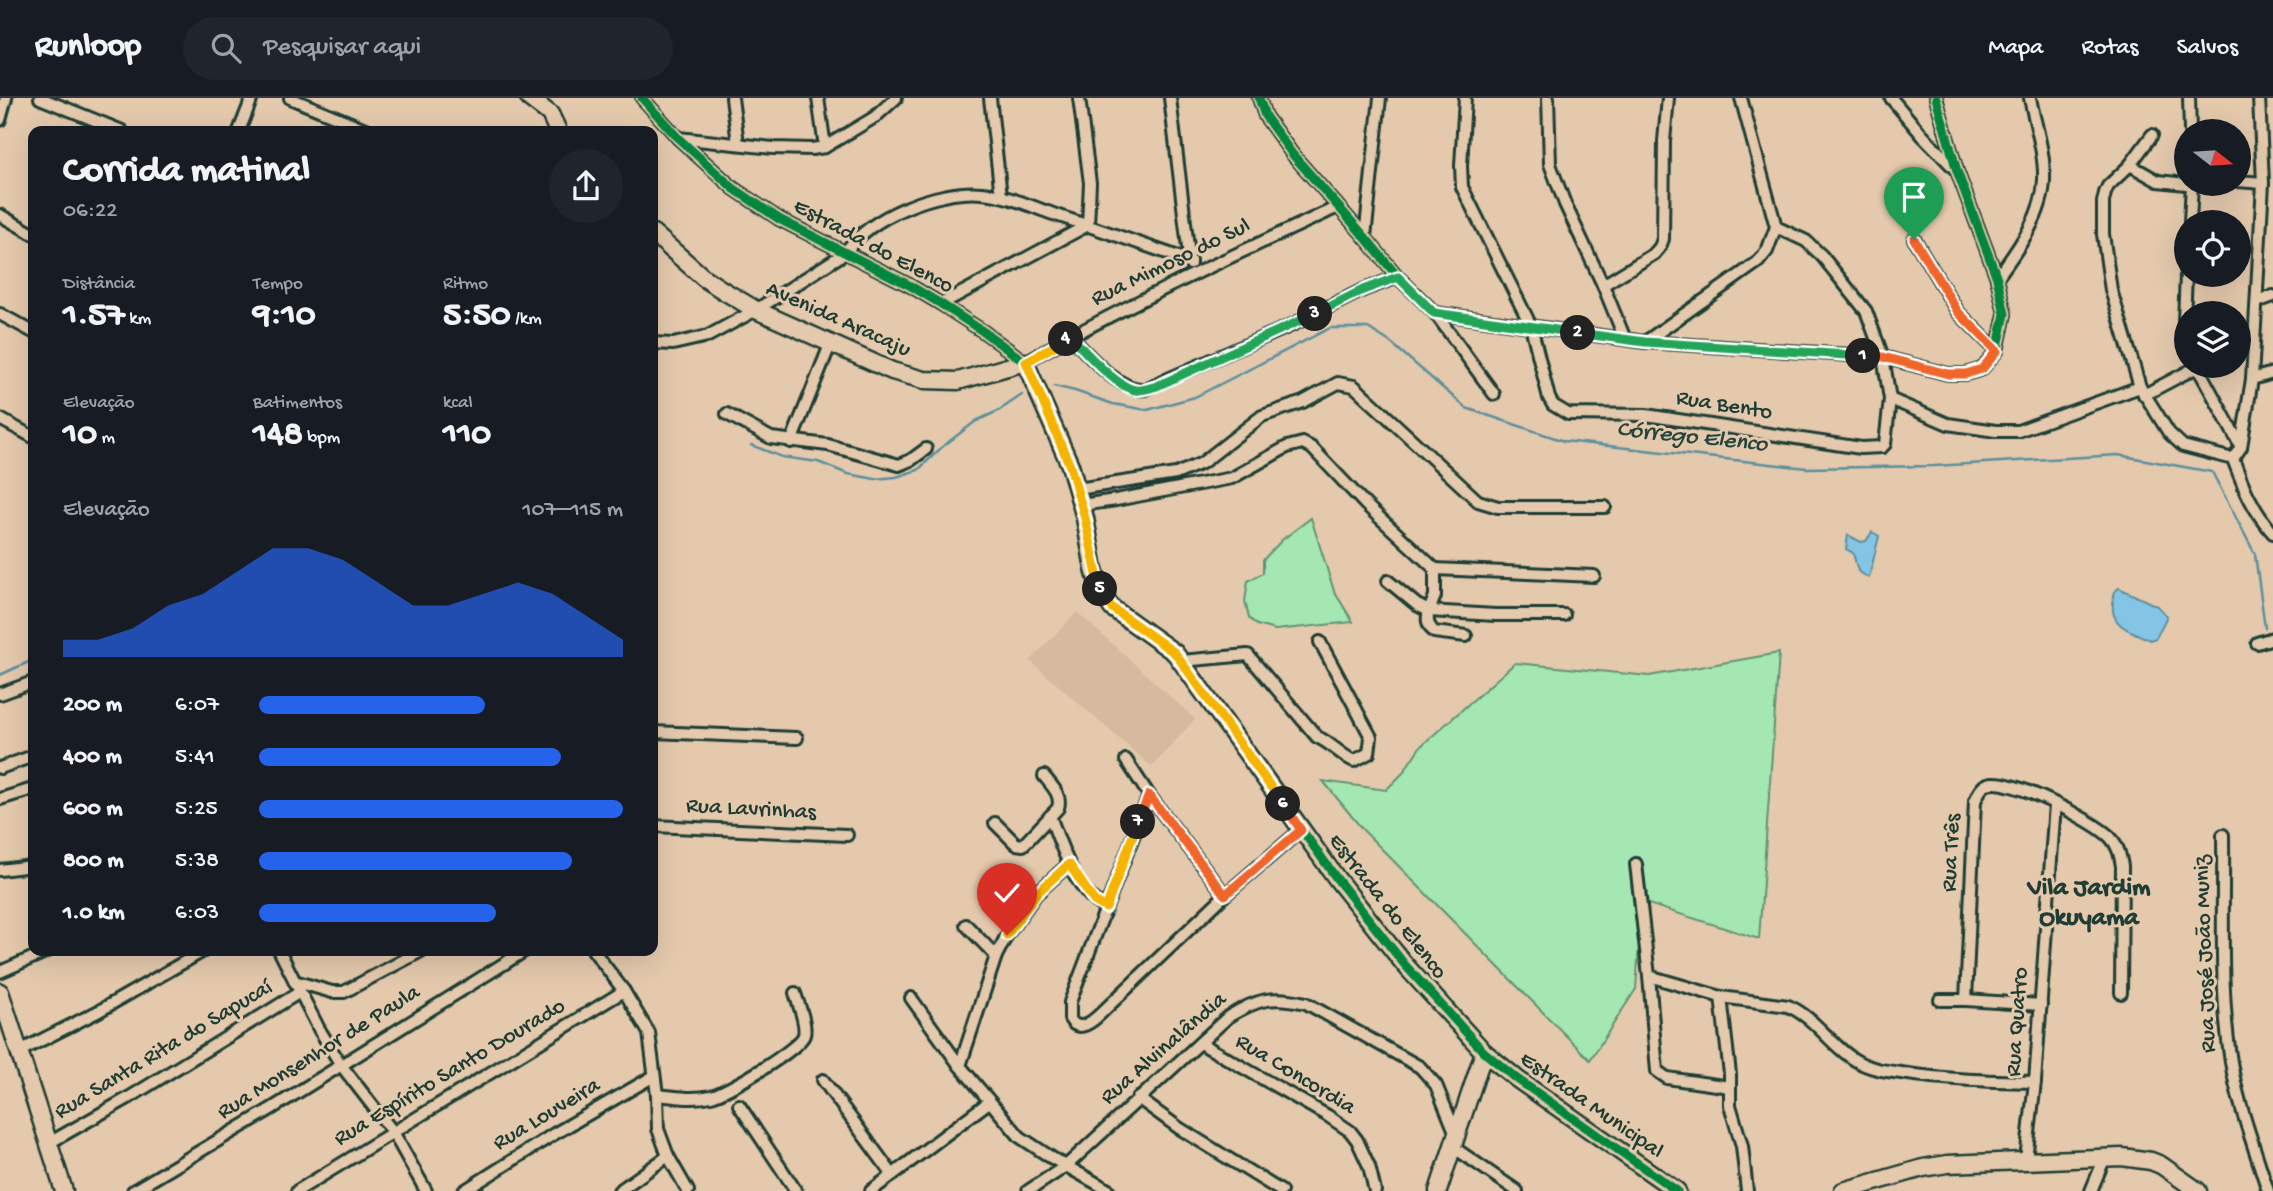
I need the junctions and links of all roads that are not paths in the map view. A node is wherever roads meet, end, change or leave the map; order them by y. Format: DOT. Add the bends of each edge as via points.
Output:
graph roads {
  1 [pos="6,98"];
  2 [pos="40,98"];
  3 [pos="252,98"];
  4 [pos="290,98"];
  5 [pos="528,98"];
  6 [pos="545,98"];
  7 [pos="642,98"];
  8 [pos="732,98"];
  9 [pos="818,98"];
  10 [pos="896,98"];
  11 [pos="990,98"];
  12 [pos="1079,98"];
  13 [pos="1170,98"];
  14 [pos="1259,98"];
  15 [pos="1380,98"];
  16 [pos="1465,98"];
  17 [pos="1548,98"];
  18 [pos="1668,98"];
  19 [pos="1741,98"];
  20 [pos="1891,98"];
  21 [pos="1936,98"];
  22 [pos="2030,98"];
  23 [pos="2189,98"];
  24 [pos="2259,98"];
  25 [pos="550,114"];
  26 [pos="2190,119"];
  27 [pos="0,120"];
  28 [pos="110,126"];
  29 [pos="242,126"];
  30 [pos="358,126"];
  31 [pos="556,126"];
  32 [pos="2152,135"];
  33 [pos="678,138"];
  34 [pos="737,143"];
  35 [pos="825,147"];
  36 [pos="2130,165"];
  37 [pos="1957,171"];
  38 [pos="2174,182"];
  39 [pos="2251,182"];
  40 [pos="2263,183"];
  41 [pos="1001,196"];
  42 [pos="1338,207"];
  43 [pos="0,215"];
  44 [pos="1088,225"];
  45 [pos="1776,227"];
  46 [pos="28,231"];
  47 [pos="658,237"];
  48 [pos="1365,237"];
  49 [pos="1914,239"];
  50 [pos="845,253"];
  51 [pos="1190,261"];
  52 [pos="1192,274"];
  53 [pos="1398,277"];
  54 [pos="1997,278"];
  55 [pos="1603,285"];
  56 [pos="2273,296"];
  57 [pos="2257,302"];
  58 [pos="941,304"];
  59 [pos="756,310"];
  60 [pos="1434,313"];
  61 [pos="0,314"];
  62 [pos="1531,326"];
  63 [pos="28,329"];
  64 [pos="1070,336"];
  65 [pos="1625,340"];
  66 [pos="1645,342"];
  67 [pos="658,343"];
  68 [pos="830,345"];
  69 [pos="1997,351"];
  70 [pos="1883,357"];
  71 [pos="1026,362"];
  72 [pos="2273,373"];
  73 [pos="2174,377"];
  74 [pos="2203,378"];
  75 [pos="2252,379"];
  76 [pos="2142,391"];
  77 [pos="1494,394"];
  78 [pos="1890,398"];
  79 [pos="727,414"];
  80 [pos="0,419"];
  81 [pos="28,434"];
  82 [pos="791,442"];
  83 [pos="2241,447"];
  84 [pos="926,449"];
  85 [pos="2233,459"];
  86 [pos="1079,497"];
  87 [pos="1605,508"];
  88 [pos="2273,533"];
  89 [pos="1436,569"];
  90 [pos="1594,576"];
  91 [pos="1388,581"];
  92 [pos="1429,611"];
  93 [pos="1564,614"];
  94 [pos="1465,636"];
  95 [pos="2273,638"];
  96 [pos="1320,642"];
  97 [pos="2257,643"];
  98 [pos="1181,661"];
  99 [pos="28,684"];
  100 [pos="0,694"];
  101 [pos="658,732"];
  102 [pos="797,738"];
  103 [pos="28,757"];
  104 [pos="1126,760"];
  105 [pos="0,768"];
  106 [pos="1044,776"];
  107 [pos="28,791"];
  108 [pos="1149,795"];
  109 [pos="0,799"];
  110 [pos="2055,804"];
  111 [pos="1050,816"];
  112 [pos="995,823"];
  113 [pos="658,826"];
  114 [pos="1301,830"];
  115 [pos="847,835"];
  116 [pos="2223,835"];
  117 [pos="1069,864"];
  118 [pos="1636,864"];
  119 [pos="28,867"];
  120 [pos="0,870"];
  121 [pos="1225,895"];
  122 [pos="1106,908"];
  123 [pos="966,925"];
  124 [pos="36,956"];
  125 [pos="195,956"];
  126 [pos="282,956"];
  127 [pos="412,956"];
  128 [pos="516,956"];
  129 [pos="598,956"];
  130 [pos="996,956"];
  131 [pos="0,972"];
  132 [pos="1649,976"];
  133 [pos="297,987"];
  134 [pos="624,991"];
  135 [pos="0,992"];
  136 [pos="795,993"];
  137 [pos="2121,993"];
  138 [pos="1721,997"];
  139 [pos="911,998"];
  140 [pos="1940,1000"];
  141 [pos="1966,1000"];
  142 [pos="2041,1005"];
  143 [pos="1200,1043"];
  144 [pos="20,1051"];
  145 [pos="1484,1052"];
  146 [pos="341,1065"];
  147 [pos="960,1066"];
  148 [pos="654,1076"];
  149 [pos="823,1080"];
  150 [pos="2035,1082"];
  151 [pos="1730,1087"];
  152 [pos="657,1094"];
  153 [pos="1138,1098"];
  154 [pos="989,1102"];
  155 [pos="739,1105"];
  156 [pos="393,1132"];
  157 [pos="1455,1140"];
  158 [pos="49,1143"];
  159 [pos="668,1156"];
  160 [pos="2105,1157"];
  161 [pos="2026,1160"];
  162 [pos="1066,1166"];
  163 [pos="892,1174"];
  164 [pos="2189,1189"];
  165 [pos="64,1191"];
  166 [pos="133,1191"];
  167 [pos="297,1191"];
  168 [pos="426,1191"];
  169 [pos="464,1191"];
  170 [pos="619,1191"];
  171 [pos="688,1191"];
  172 [pos="796,1191"];
  173 [pos="872,1191"];
  174 [pos="1028,1191"];
  175 [pos="1110,1191"];
  176 [pos="1281,1191"];
  177 [pos="1375,1191"];
  178 [pos="1437,1191"];
  179 [pos="1517,1191"];
  180 [pos="1677,1191"];
  181 [pos="1747,1191"];
  182 [pos="1843,1191"];
  183 [pos="2091,1191"];
  184 [pos="2268,1191"];
  1 -- 27 [label="street"];
  2 -- 28 [label="street"];
  3 -- 29 [label="street"];
  4 -- 30 [label="street"];
  5 -- 25 [label="street"];
  6 -- 25 [label="street"];
  7 -- 33 [label="street, Estrada do Elenco"];
  8 -- 34 [label="street"];
  9 -- 35 [label="street"];
  10 -- 35 [label="street" via="876,117"];
  11 -- 41 [label="street"];
  12 -- 44 [label="street" via="1090,183"];
  13 -- 51 [label="street"];
  14 -- 42 [label="street" via="1276,133"];
  15 -- 48 [label="street"];
  16 -- 62 [label="street" via="1462,187"];
  17 -- 55 [label="street" via="1550,164"];
  18 -- 55 [label="street" via="1663,239 1654,254"];
  19 -- 45 [label="street"];
  20 -- 37 [label="street"];
  21 -- 37 [label="street"];
  22 -- 54 [label="street" via="2043,162 2043,189 2022,240"];
  23 -- 26 [label="street"];
  24 -- 40 [label="street"];
  25 -- 31 [label="street"];
  32 -- 36 [label="street"];
  33 -- 34 [label="street"];
  33 -- 50 [label="street, Estrada do Elenco" via="733,188 779,219"];
  34 -- 35 [label="street" via="796,150"];
  36 -- 38 [label="street" via="2158,181"];
  36 -- 76 [label="street" via="2105,193 2103,234 2110,290"];
  37 -- 54 [label="street"];
  39 -- 40 [label="street"];
  40 -- 57 [label="street"];
  41 -- 44 [label="street"];
  41 -- 50 [label="street" via="963,193 901,210 860,234"];
  42 -- 48 [label="street"];
  42 -- 52 [label="street, Rua Mimoso do Sul"];
  43 -- 46 [label="street"];
  44 -- 51 [label="street"];
  44 -- 58 [label="street"];
  45 -- 66 [label="street" via="1758,262"];
  45 -- 70 [label="street, Rua Bento" via="1806,241 1822,256 1866,311"];
  47 -- 59 [label="street, Avenida Aracaju" via="704,278"];
  48 -- 53 [label="street"];
  49 -- 69 [label="street" via="1958,312"];
  50 -- 58 [label="street, Estrada do Elenco"];
  50 -- 59 [label="street"];
  51 -- 52 [label="street"];
  52 -- 64 [label="street, Rua Mimoso do Sul"];
  53 -- 60 [label="street"];
  53 -- 64 [label="street" via="1146,389 1136,390 1115,379"];
  54 -- 69 [label="street" via="2005,314"];
  55 -- 65 [label="street"];
  56 -- 57 [label="street"];
  57 -- 75 [label="street"];
  58 -- 71 [label="street, Estrada do Elenco"];
  59 -- 67 [label="street" via="708,336"];
  59 -- 68 [label="street, Avenida Aracaju"];
  60 -- 62 [label="street"];
  60 -- 77 [label="street"];
  61 -- 63 [label="street"];
  62 -- 65 [label="street"];
  62 -- 78 [label="street, Rua Bento" via="1545,391 1553,405 1568,414 1646,415 1873,448 1885,444"];
  64 -- 71 [label="street, Rua Mimoso do Sul"];
  65 -- 66 [label="street"];
  66 -- 70 [label="street"];
  68 -- 71 [label="street, Avenida Aracaju" via="892,372 938,382"];
  68 -- 82 [label="street"];
  69 -- 70 [label="street" via="1982,369 1966,374 1948,374"];
  70 -- 78 [label="street, Rua Bento"];
  71 -- 86 [label="street, Estrada do Elenco"];
  72 -- 75 [label="street"];
  73 -- 76 [label="street"];
  74 -- 83 [label="street"];
  75 -- 83 [label="street"];
  76 -- 78 [label="street" via="2018,431 1948,424"];
  76 -- 85 [label="street" via="2183,446"];
  79 -- 82 [label="street" via="761,434"];
  80 -- 81 [label="street"];
  82 -- 84 [label="street" via="828,445 899,465"];
  83 -- 85 [label="street"];
  85 -- 88 [label="street" via="2249,500"];
  86 -- 87 [label="street" via="1176,474 1202,463 1262,416 1343,383 1354,386 1478,501 1498,507"];
  86 -- 89 [label="street" via="1116,500 1232,478 1303,443"];
  86 -- 98 [label="street, Estrada do Elenco" via="1100,590 1112,608"];
  89 -- 90 [label="street"];
  89 -- 92 [label="street"];
  91 -- 92 [label="street"];
  92 -- 93 [label="street"];
  92 -- 94 [label="street" via="1427,618 1434,632"];
  95 -- 97 [label="street"];
  96 -- 98 [label="street" via="1371,737 1369,753 1354,761 1317,737 1248,655"];
  98 -- 114 [label="street, Estrada do Elenco"];
  99 -- 100 [label="street"];
  101 -- 102 [label="street"];
  103 -- 105 [label="street"];
  104 -- 108 [label="street"];
  106 -- 111 [label="street" via="1059,799"];
  107 -- 109 [label="street"];
  108 -- 121 [label="street"];
  108 -- 122 [label="street"];
  110 -- 137 [label="street" via="2100,828 2119,850"];
  110 -- 141 [label="street, Rua Três" via="2002,783 1990,783 1978,793"];
  110 -- 142 [label="street, Rua Quatro"];
  111 -- 112 [label="street" via="1020,845"];
  111 -- 117 [label="street"];
  113 -- 115 [label="street, Rua Lavrinhas"];
  114 -- 121 [label="street"];
  114 -- 145 [label="street, Estrada do Elenco" via="1405,965"];
  116 -- 184 [label="street, Rua José João Muniz" via="2225,1000 2231,1061"];
  117 -- 122 [label="street" via="1094,901"];
  117 -- 130 [label="street" via="1018,916"];
  118 -- 132 [label="street"];
  119 -- 120 [label="street"];
  121 -- 122 [label="street" via="1097,1017 1079,1027 1070,1016 1070,1002"];
  123 -- 130 [label="street"];
  124 -- 131 [label="street"];
  125 -- 144 [label="street"];
  126 -- 133 [label="street"];
  127 -- 133 [label="street, Rua Santa Rita do Sapucaí" via="344,992"];
  128 -- 146 [label="street, Rua Monsenhor de Paula"];
  129 -- 134 [label="street"];
  130 -- 147 [label="street"];
  132 -- 138 [label="street"];
  132 -- 151 [label="street" via="1657,1071 1667,1078"];
  133 -- 146 [label="street"];
  133 -- 158 [label="street, Rua Santa Rita do Sapucaí" via="130,1097"];
  134 -- 148 [label="street" via="649,1033"];
  134 -- 156 [label="street, Rua Espírito Santo Dourado"];
  135 -- 144 [label="street"];
  136 -- 152 [label="street" via="804,1031 801,1040 774,1062 715,1096"];
  138 -- 150 [label="street" via="1796,1009 1853,1059 1884,1071 1938,1079"];
  138 -- 151 [label="street"];
  139 -- 147 [label="street"];
  140 -- 141 [label="street"];
  141 -- 142 [label="street"];
  142 -- 150 [label="street, Rua Quatro"];
  143 -- 153 [label="street, Rua Alvinalândia"];
  143 -- 157 [label="street, Rua Alvinalândia" via="1248,1005 1286,998 1306,1003 1420,1067 1436,1086"];
  143 -- 177 [label="street, Rua Concordia" via="1350,1131 1369,1166"];
  144 -- 158 [label="street"];
  145 -- 157 [label="street"];
  145 -- 180 [label="street, Estrada Municipal"];
  146 -- 156 [label="street"];
  146 -- 166 [label="street, Rua Monsenhor de Paula"];
  147 -- 154 [label="street"];
  148 -- 152 [label="street"];
  148 -- 169 [label="street, Rua Louveira"];
  149 -- 163 [label="street"];
  150 -- 161 [label="street, Rua Quatro"];
  151 -- 181 [label="street"];
  152 -- 159 [label="street" via="658,1129"];
  153 -- 162 [label="street, Rua Alvinalândia"];
  153 -- 176 [label="street"];
  154 -- 162 [label="street" via="1020,1137"];
  154 -- 163 [label="street"];
  155 -- 172 [label="street"];
  156 -- 167 [label="street, Rua Espírito Santo Dourado"];
  156 -- 168 [label="street"];
  157 -- 178 [label="street"];
  157 -- 179 [label="street"];
  158 -- 165 [label="street"];
  159 -- 170 [label="street"];
  159 -- 171 [label="street"];
  160 -- 161 [label="street"];
  160 -- 164 [label="street" via="2151,1161"];
  160 -- 183 [label="street"];
  161 -- 182 [label="street" via="1923,1168"];
  162 -- 174 [label="street, Rua Alvinalândia"];
  162 -- 175 [label="street"];
  163 -- 173 [label="street"];
}
